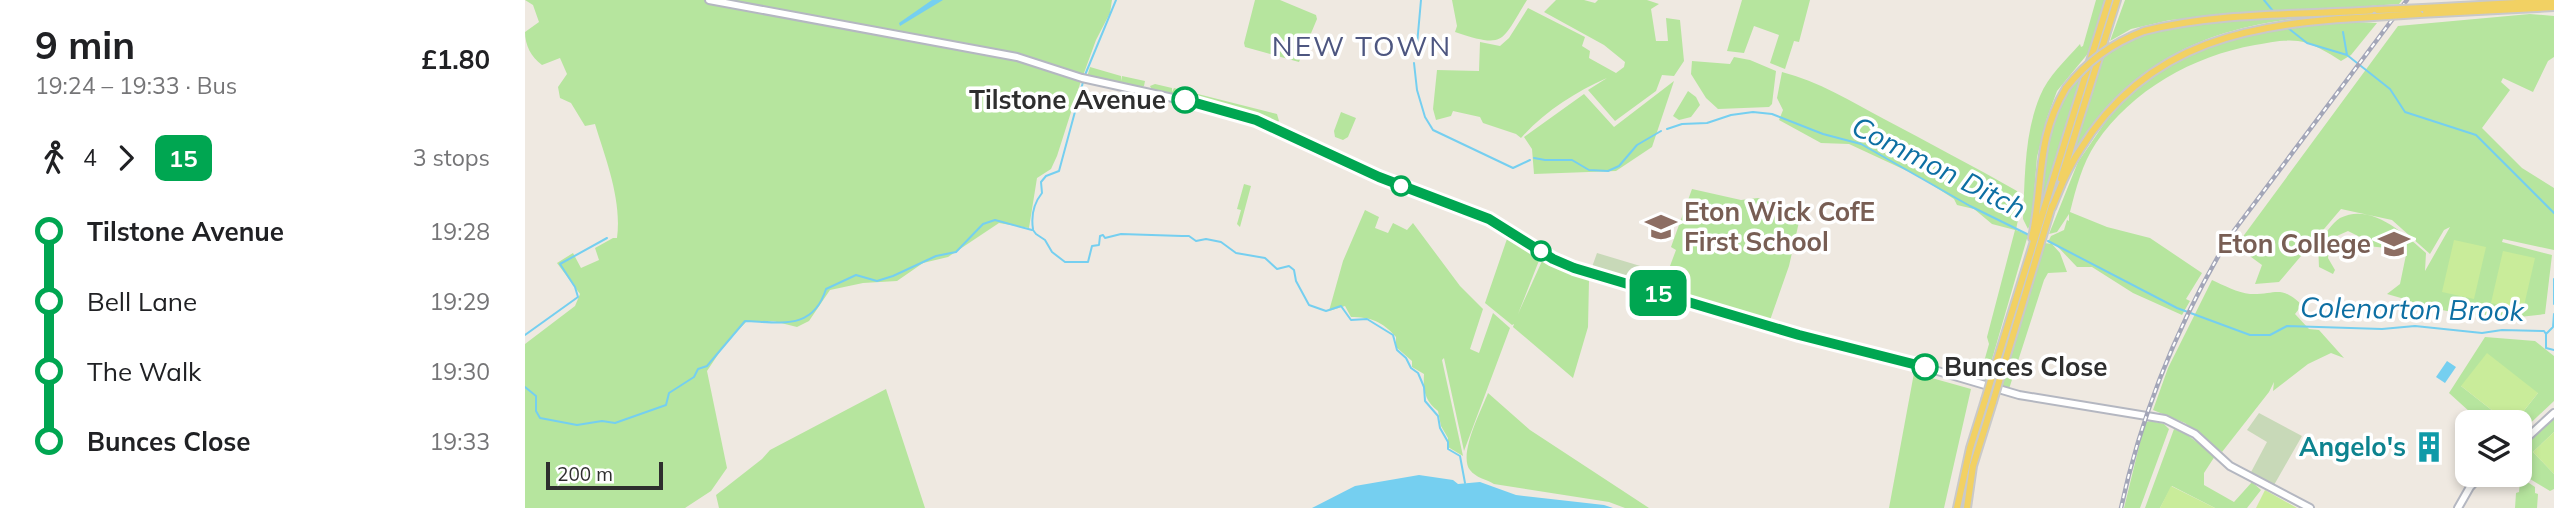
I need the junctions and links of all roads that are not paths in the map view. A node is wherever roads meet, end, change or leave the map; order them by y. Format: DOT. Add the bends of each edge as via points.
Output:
graph roads {
  1 [pos="709,0"];
  2 [pos="2109,0"];
  3 [pos="2117,0"];
  4 [pos="2554,1"];
  5 [pos="2554,7"];
  6 [pos="2421,11"];
  7 [pos="2376,13"];
  8 [pos="2052,208"];
  9 [pos="2040,225"];
  10 [pos="2554,413"];
  11 [pos="2532,433"];
  12 [pos="2470,487"];
  13 [pos="1957,508"];
  14 [pos="1966,508"];
  15 [pos="2310,508"];
  16 [pos="2458,508"];
  1 -- 15 [label="main road" via="1017,57 1081,78 1223,109 1489,219 1553,259 1586,272 2019,395 2165,419 2195,434 2230,466"];
  2 -- 9 [label="main road"];
  3 -- 8 [label="main road"];
  4 -- 6 [label="main road"];
  5 -- 6 [label="main road"];
  6 -- 7 [label="main road, bridge"];
  7 -- 8 [label="main road" via="2255,29 2211,41 2169,62 2109,110 2079,150"];
  7 -- 9 [label="main road, bridge" via="2209,20 2168,25 2122,40 2090,61 2066,88 2052,115 2044,142"];
  8 -- 9 [label="main road"];
  9 -- 13 [label="main road, bridge" via="1970,448"];
  9 -- 14 [label="main road, bridge" via="2040,250 1973,466"];
  10 -- 11 [label="main road"];
  12 -- 16 [label="main road"];
}
